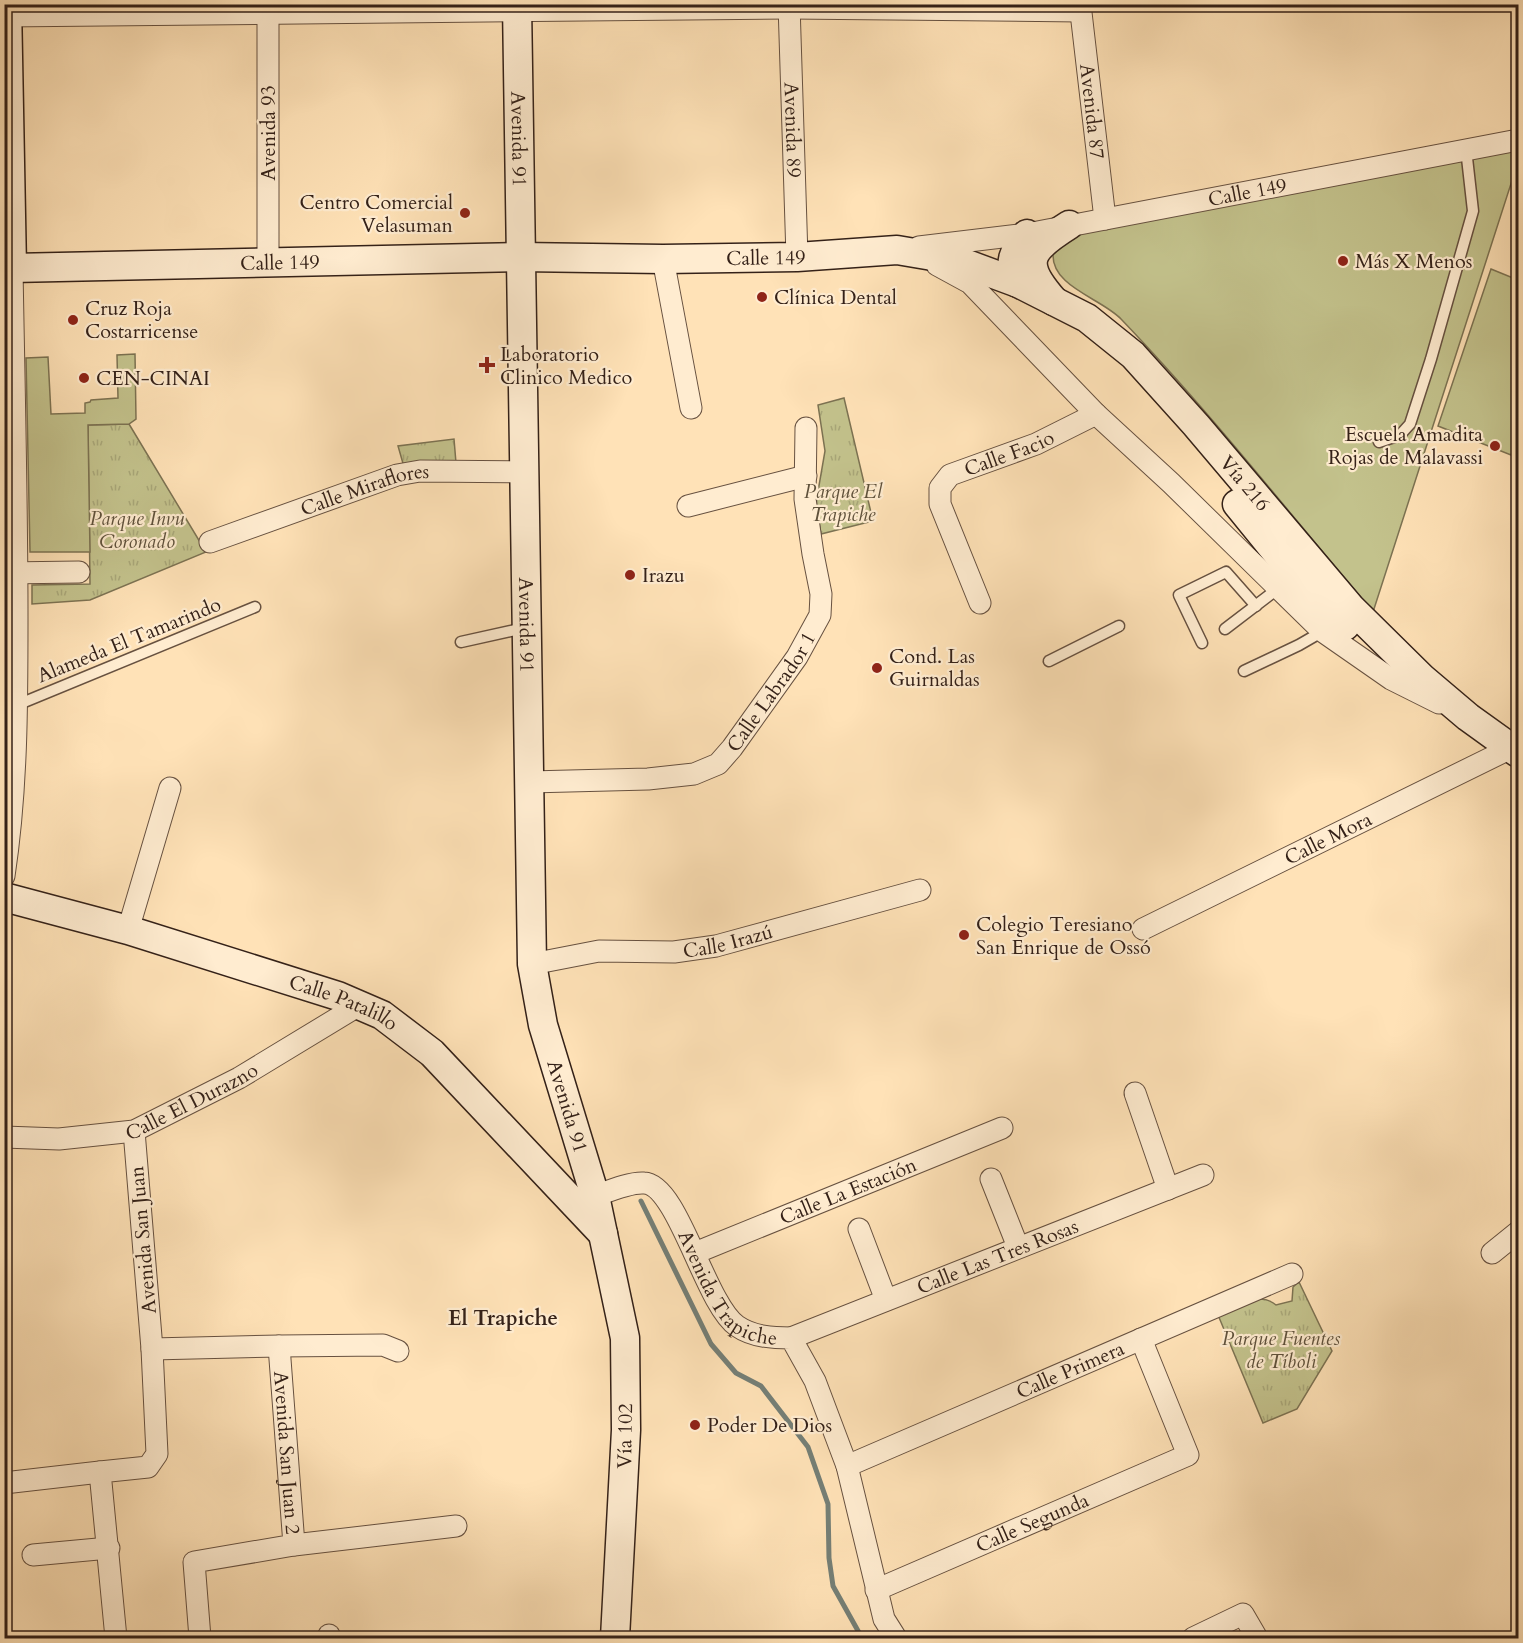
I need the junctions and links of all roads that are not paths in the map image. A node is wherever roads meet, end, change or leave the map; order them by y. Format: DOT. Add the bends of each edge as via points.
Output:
graph roads {
  1 [pos="789,6"];
  2 [pos="268,8"];
  3 [pos="517,8"];
  4 [pos="1080,8"];
  5 [pos="6,12"];
  6 [pos="1518,140"];
  7 [pos="1466,149"];
  8 [pos="1105,219"];
  9 [pos="1069,225"];
  10 [pos="1028,234"];
  11 [pos="897,250"];
  12 [pos="520,256"];
  13 [pos="797,257"];
  14 [pos="663,259"];
  15 [pos="268,262"];
  16 [pos="8,268"];
  17 [pos="1018,284"];
  18 [pos="1056,303"];
  19 [pos="691,408"];
  20 [pos="1096,414"];
  21 [pos="806,428"];
  22 [pos="1379,442"];
  23 [pos="525,472"];
  24 [pos="806,476"];
  25 [pos="688,506"];
  26 [pos="210,542"];
  27 [pos="79,573"];
  28 [pos="11,574"];
  29 [pos="1286,582"];
  30 [pos="980,603"];
  31 [pos="1256,606"];
  32 [pos="255,607"];
  33 [pos="1119,626"];
  34 [pos="1330,626"];
  35 [pos="528,627"];
  36 [pos="1226,629"];
  37 [pos="461,642"];
  38 [pos="1202,643"];
  39 [pos="1049,661"];
  40 [pos="1244,671"];
  41 [pos="1422,678"];
  42 [pos="17,705"];
  43 [pos="1468,717"];
  44 [pos="1514,750"];
  45 [pos="11,757"];
  46 [pos="530,782"];
  47 [pos="170,788"];
  48 [pos="4,876"];
  49 [pos="920,890"];
  50 [pos="4,897"];
  51 [pos="1143,929"];
  52 [pos="128,930"];
  53 [pos="532,964"];
  54 [pos="361,1004"];
  55 [pos="1135,1093"];
  56 [pos="1002,1128"];
  57 [pos="134,1131"];
  58 [pos="4,1137"];
  59 [pos="1203,1175"];
  60 [pos="991,1179"];
  61 [pos="1168,1189"];
  62 [pos="586,1201"];
  63 [pos="859,1229"];
  64 [pos="1518,1232"];
  65 [pos="604,1235"];
  66 [pos="1017,1247"];
  67 [pos="694,1253"];
  68 [pos="1492,1253"];
  69 [pos="1292,1274"];
  70 [pos="615,1294"];
  71 [pos="886,1300"];
  72 [pos="791,1338"];
  73 [pos="1140,1339"];
  74 [pos="279,1346"];
  75 [pos="152,1349"];
  76 [pos="398,1351"];
  77 [pos="847,1466"];
  78 [pos="100,1472"];
  79 [pos="4,1483"];
  80 [pos="456,1526"];
  81 [pos="294,1545"];
  82 [pos="109,1548"];
  83 [pos="33,1555"];
  84 [pos="876,1590"];
  85 [pos="116,1638"];
  86 [pos="200,1638"];
  87 [pos="615,1638"];
  88 [pos="896,1638"];
  89 [pos="1193,1638"];
  90 [pos="1257,1638"];
  1 -- 3 [label="street"];
  1 -- 4 [label="street"];
  1 -- 13 [label="street, Avenida 89"];
  2 -- 3 [label="street"];
  2 -- 5 [label="street"];
  2 -- 15 [label="street, Avenida 93"];
  3 -- 12 [label="main road, Avenida 91"];
  4 -- 8 [label="street, Avenida 87"];
  5 -- 16 [label="main road"];
  6 -- 7 [label="street, Calle 149"];
  7 -- 8 [label="street, Calle 149"];
  7 -- 22 [label="lane" via="1473,211 1431,359 1410,424 1400,435"];
  8 -- 9 [label="street, Calle 149"];
  9 -- 10 [label="street, Calle 149"];
  9 -- 18 [label="main road" via="1046,240 1035,252 1031,266 1036,281"];
  10 -- 11 [label="street, Calle 149"];
  10 -- 17 [label="main road" via="1013,254 1013,273"];
  11 -- 13 [label="main road, Calle 149"];
  11 -- 17 [label="main road, Vía 216" via="956,260"];
  11 -- 20 [label="street" via="970,283"];
  12 -- 14 [label="main road, Calle 149"];
  12 -- 15 [label="main road, Calle 149"];
  12 -- 23 [label="main road, Avenida 91"];
  13 -- 14 [label="main road, Calle 149"];
  14 -- 19 [label="street"];
  15 -- 16 [label="main road, Calle 149"];
  16 -- 28 [label="street"];
  17 -- 18 [label="main road, Vía 216"];
  18 -- 29 [label="main road, Vía 216" via="1122,365"];
  18 -- 41 [label="main road, Vía 216" via="1087,318 1133,355 1351,608"];
  20 -- 29 [label="street"];
  20 -- 30 [label="street, Calle Facio" via="1036,444 950,475 940,488 940,504"];
  21 -- 24 [label="street, Calle Labrador 1"];
  23 -- 26 [label="street, Calle Miraflores" via="420,471 397,475"];
  23 -- 35 [label="main road, Avenida 91"];
  24 -- 25 [label="street"];
  24 -- 46 [label="street, Calle Labrador 1" via="808,522 821,594 820,615 797,657 718,764 694,774 648,779"];
  27 -- 28 [label="street"];
  28 -- 42 [label="street"];
  29 -- 31 [label="lane"];
  29 -- 34 [label="main road, Vía 216"];
  31 -- 36 [label="lane"];
  31 -- 38 [label="lane" via="1226,572 1179,595"];
  32 -- 42 [label="lane, Alameda El Tamarindo"];
  33 -- 39 [label="lane"];
  34 -- 40 [label="lane"];
  34 -- 41 [label="main road, Vía 216"];
  34 -- 43 [label="street" via="1391,679"];
  35 -- 37 [label="lane"];
  35 -- 46 [label="main road, Avenida 91"];
  41 -- 43 [label="main road, Vía 216"];
  42 -- 45 [label="street"];
  43 -- 44 [label="main road, Vía 216"];
  44 -- 51 [label="street, Calle Mora"];
  45 -- 48 [label="street" via="13,813"];
  46 -- 53 [label="main road, Avenida 91"];
  47 -- 52 [label="street"];
  49 -- 53 [label="street, Calle Irazú" via="716,946 674,952 598,951"];
  50 -- 52 [label="main road, Calle Patalillo"];
  52 -- 54 [label="main road, Calle Patalillo"];
  53 -- 62 [label="main road, Avenida 91"];
  54 -- 57 [label="street, Calle El Durazno" via="239,1078"];
  54 -- 62 [label="main road, Calle Patalillo" via="432,1053"];
  55 -- 61 [label="street"];
  56 -- 67 [label="street, Calle La Estación"];
  57 -- 58 [label="street, Calle El Durazno" via="59,1139"];
  57 -- 75 [label="street, Avenida San Juan"];
  59 -- 61 [label="street, Calle Las Tres Rosas"];
  60 -- 66 [label="street"];
  61 -- 66 [label="street, Calle Las Tres Rosas"];
  62 -- 65 [label="main road, Avenida 91"];
  62 -- 67 [label="street, Avenida Trapiche" via="644,1182 657,1186"];
  62 -- 70 [label="main road"];
  63 -- 71 [label="street"];
  64 -- 68 [label="street"];
  65 -- 70 [label="main road, Vía 102"];
  66 -- 71 [label="street, Calle Las Tres Rosas"];
  67 -- 72 [label="street, Avenida Trapiche" via="736,1326 759,1335"];
  69 -- 73 [label="street, Calle Primera"];
  70 -- 87 [label="main road, Vía 102" via="625,1338 626,1430"];
  71 -- 72 [label="street, Calle Las Tres Rosas"];
  72 -- 77 [label="street, Avenida Trapiche" via="815,1381"];
  73 -- 77 [label="street, Calle Primera"];
  73 -- 84 [label="street, Calle Segunda" via="1188,1455"];
  74 -- 75 [label="street, Avenida San Juan 2"];
  74 -- 76 [label="street" via="383,1345"];
  74 -- 81 [label="street, Avenida San Juan 2"];
  75 -- 78 [label="street, Avenida San Juan" via="157,1454 148,1467"];
  77 -- 84 [label="street, Avenida Trapiche"];
  78 -- 79 [label="street, Avenida San Juan"];
  78 -- 82 [label="street"];
  80 -- 81 [label="street"];
  81 -- 86 [label="street, Avenida San Juan 2" via="194,1562"];
  82 -- 83 [label="street"];
  82 -- 85 [label="street"];
  84 -- 88 [label="street, Avenida Trapiche" via="884,1619"];
  89 -- 90 [label="street" via="1243,1614"];
}
